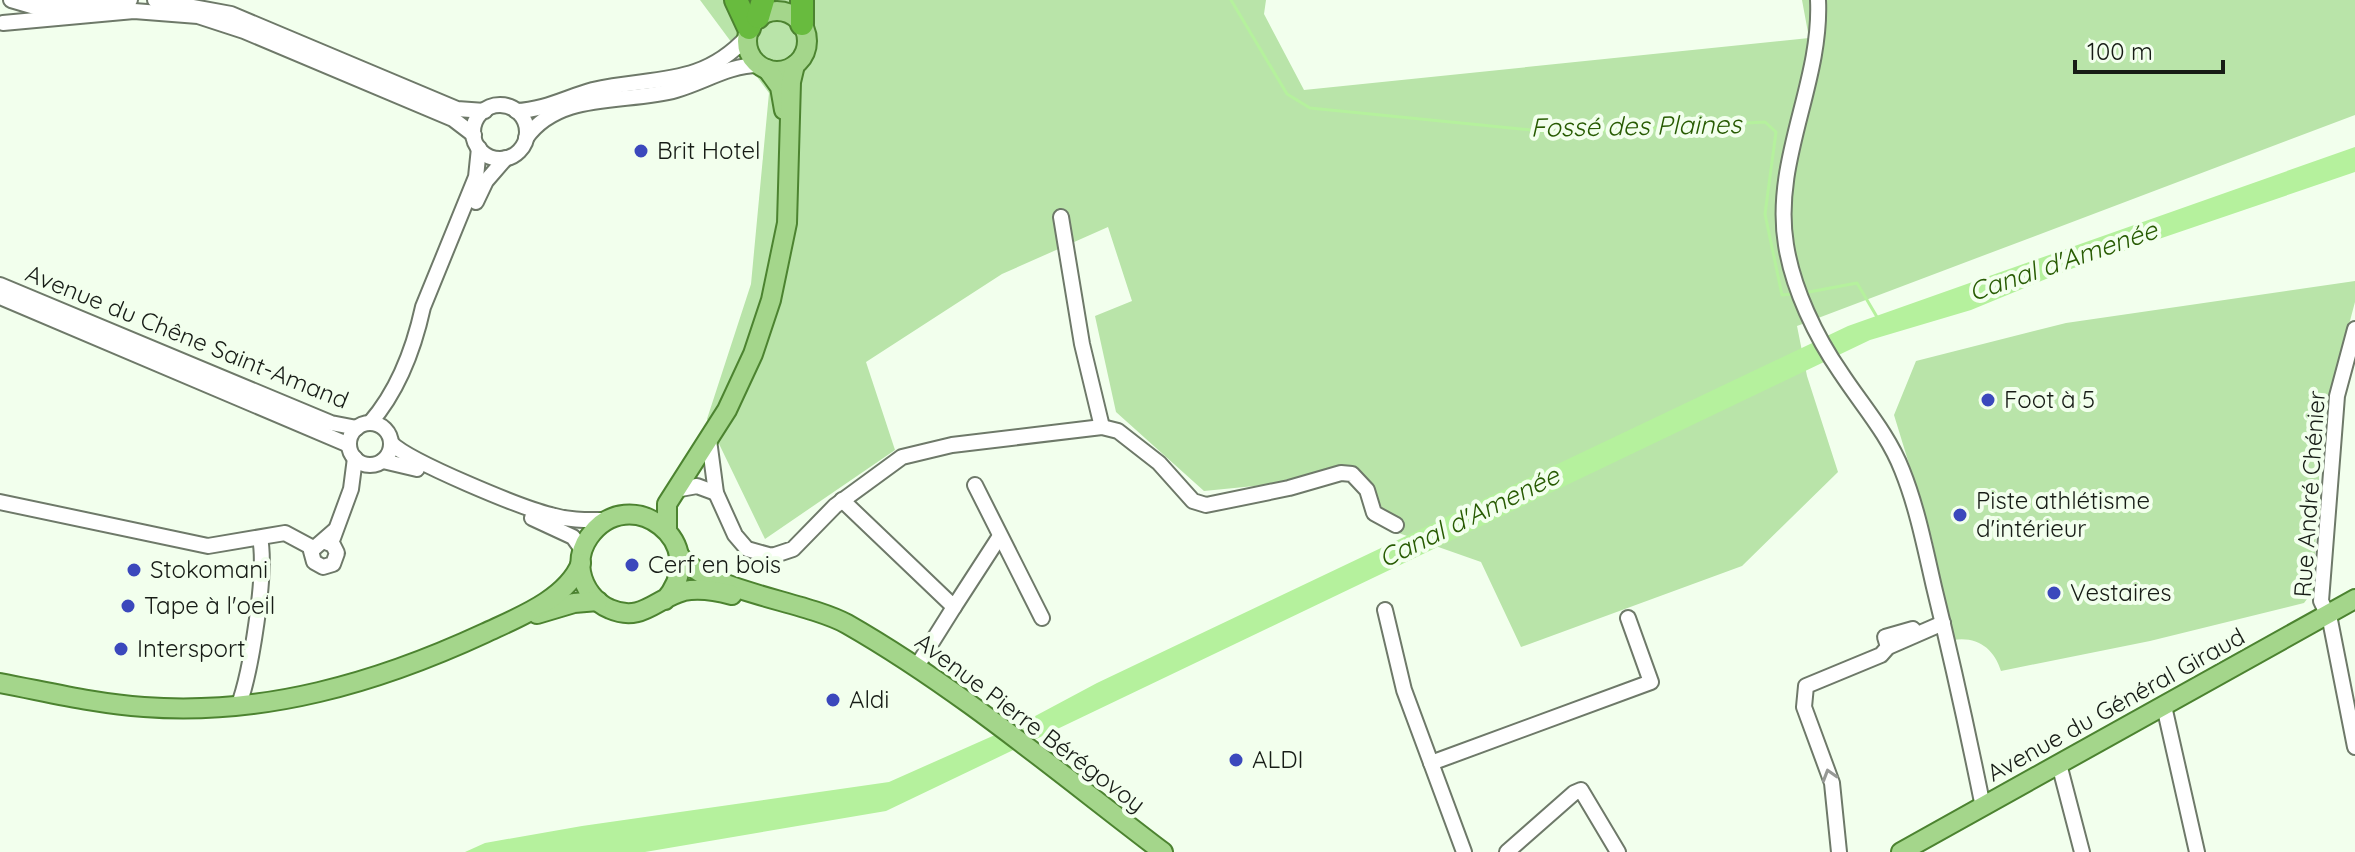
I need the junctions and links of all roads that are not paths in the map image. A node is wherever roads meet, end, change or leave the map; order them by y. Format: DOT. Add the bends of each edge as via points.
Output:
graph roads {
  1 [pos="9,0"];
  2 [pos="130,0"];
  3 [pos="155,0"];
  4 [pos="736,0"];
  5 [pos="1818,0"];
  6 [pos="792,9"];
  7 [pos="217,10"];
  8 [pos="754,20"];
  9 [pos="1,24"];
  10 [pos="795,65"];
  11 [pos="763,67"];
  12 [pos="485,111"];
  13 [pos="516,111"];
  14 [pos="526,138"];
  15 [pos="476,142"];
  16 [pos="506,158"];
  17 [pos="1061,217"];
  18 [pos="0,285"];
  19 [pos="0,297"];
  20 [pos="418,329"];
  21 [pos="2355,329"];
  22 [pos="388,402"];
  23 [pos="364,426"];
  24 [pos="1102,427"];
  25 [pos="389,437"];
  26 [pos="709,440"];
  27 [pos="352,452"];
  28 [pos="376,463"];
  29 [pos="975,485"];
  30 [pos="351,489"];
  31 [pos="675,490"];
  32 [pos="716,493"];
  33 [pos="842,500"];
  34 [pos="0,502"];
  35 [pos="633,514"];
  36 [pos="607,520"];
  37 [pos="1396,525"];
  38 [pos="667,530"];
  39 [pos="1000,536"];
  40 [pos="260,538"];
  41 [pos="679,555"];
  42 [pos="582,557"];
  43 [pos="2355,599"];
  44 [pos="665,600"];
  45 [pos="598,601"];
  46 [pos="954,607"];
  47 [pos="1385,610"];
  48 [pos="2326,615"];
  49 [pos="1042,618"];
  50 [pos="1628,618"];
  51 [pos="511,621"];
  52 [pos="1943,623"];
  53 [pos="865,636"];
  54 [pos="917,666"];
  55 [pos="249,671"];
  56 [pos="0,683"];
  57 [pos="272,703"];
  58 [pos="2164,706"];
  59 [pos="238,707"];
  60 [pos="2355,747"];
  61 [pos="1431,763"];
  62 [pos="2059,764"];
  63 [pos="1983,807"];
  64 [pos="1163,852"];
  65 [pos="1464,852"];
  66 [pos="1507,852"];
  67 [pos="1618,852"];
  68 [pos="1839,852"];
  69 [pos="1901,852"];
  70 [pos="2082,852"];
  71 [pos="2197,852"];
  1 -- 2 [label="street" via="60,7"];
  1 -- 9 [label="street"];
  3 -- 7 [label="street"];
  4 -- 8 [label="highway"];
  5 -- 52 [label="street" via="1817,31 1787,174 1788,259 1838,370 1880,428 1903,473"];
  6 -- 8 [label="main road"];
  6 -- 10 [label="main road" via="806,50"];
  7 -- 9 [label="street" via="134,11"];
  7 -- 12 [label="street" via="457,109"];
  7 -- 15 [label="street" via="453,119"];
  8 -- 11 [label="main road" via="749,53"];
  8 -- 13 [label="street" via="722,59 677,78 599,89 545,108"];
  10 -- 11 [label="main road" via="782,71"];
  10 -- 26 [label="main road" via="781,262 753,354"];
  11 -- 14 [label="street" via="737,67 657,94 585,104 549,118"];
  11 -- 35 [label="main road" via="783,96 784,119 780,222 765,298 720,407 660,493"];
  12 -- 13 [label="street" via="501,105"];
  12 -- 15 [label="street" via="476,121"];
  13 -- 14 [label="street" via="526,126"];
  14 -- 16 [label="street" via="519,151"];
  15 -- 16 [label="street" via="491,157"];
  15 -- 20 [label="street" via="476,177"];
  16 -- 20 [label="street" via="486,181"];
  17 -- 24 [label="street"];
  18 -- 23 [label="street, Avenue du Chêne Saint-Amand" via="331,423"];
  19 -- 27 [label="street, Avenue du Chêne Saint-Amand"];
  20 -- 22 [label="street"];
  21 -- 48 [label="street, Rue André Chénier" via="2337,396 2321,601"];
  22 -- 23 [label="street"];
  22 -- 25 [label="street"];
  23 -- 25 [label="street, Avenue du Chêne Saint-Amand"];
  23 -- 27 [label="street"];
  24 -- 33 [label="street" via="926,450 902,457"];
  24 -- 37 [label="street" via="1134,440 1193,501 1218,504 1352,474 1367,490 1374,513"];
  25 -- 28 [label="street"];
  25 -- 36 [label="street" via="414,458 550,515"];
  26 -- 31 [label="main road"];
  26 -- 32 [label="street"];
  27 -- 28 [label="street, Avenue du Chêne Saint-Amand"];
  27 -- 30 [label="street"];
  28 -- 30 [label="street"];
  28 -- 42 [label="street" via="410,466 565,532"];
  29 -- 39 [label="street"];
  30 -- 40 [label="street" via="326,541 285,533"];
  31 -- 32 [label="street" via="697,486"];
  31 -- 38 [label="main road" via="665,509"];
  32 -- 33 [label="street" via="741,543 756,554 772,556 793,549"];
  33 -- 46 [label="street"];
  34 -- 40 [label="street" via="208,546"];
  35 -- 36 [label="main road"];
  35 -- 38 [label="main road"];
  36 -- 42 [label="main road" via="592,533"];
  38 -- 41 [label="main road"];
  39 -- 46 [label="street"];
  39 -- 49 [label="street"];
  40 -- 55 [label="street" via="265,560"];
  41 -- 44 [label="main road" via="679,575"];
  41 -- 53 [label="main road" via="710,577 810,609"];
  42 -- 45 [label="main road" via="583,580"];
  42 -- 51 [label="main road" via="562,589"];
  43 -- 48 [label="main road, Avenue du Général Giraud"];
  44 -- 45 [label="main road" via="632,614"];
  44 -- 53 [label="main road" via="697,590 722,592"];
  45 -- 51 [label="main road"];
  46 -- 54 [label="street"];
  47 -- 61 [label="street" via="1404,690"];
  48 -- 58 [label="main road, Avenue du Général Giraud"];
  48 -- 60 [label="street, Rue André Chénier"];
  50 -- 61 [label="street" via="1651,682"];
  51 -- 57 [label="main road" via="407,667"];
  52 -- 63 [label="street"];
  68 -- 52 [label="street, one-way" via="1832,783 1802,694 1813,682"];
  53 -- 54 [label="main road, Avenue Pierre Bérégovoy"];
  54 -- 64 [label="main road, Avenue Pierre Bérégovoy"];
  55 -- 57 [label="street" via="257,691"];
  55 -- 59 [label="street"];
  56 -- 59 [label="main road" via="141,707"];
  57 -- 59 [label="main road"];
  58 -- 62 [label="main road, Avenue du Général Giraud"];
  58 -- 71 [label="street"];
  61 -- 65 [label="street"];
  62 -- 63 [label="main road, Avenue du Général Giraud"];
  62 -- 70 [label="street"];
  63 -- 69 [label="main road, Avenue du Général Giraud"];
  66 -- 67 [label="street" via="1581,790"];
}
